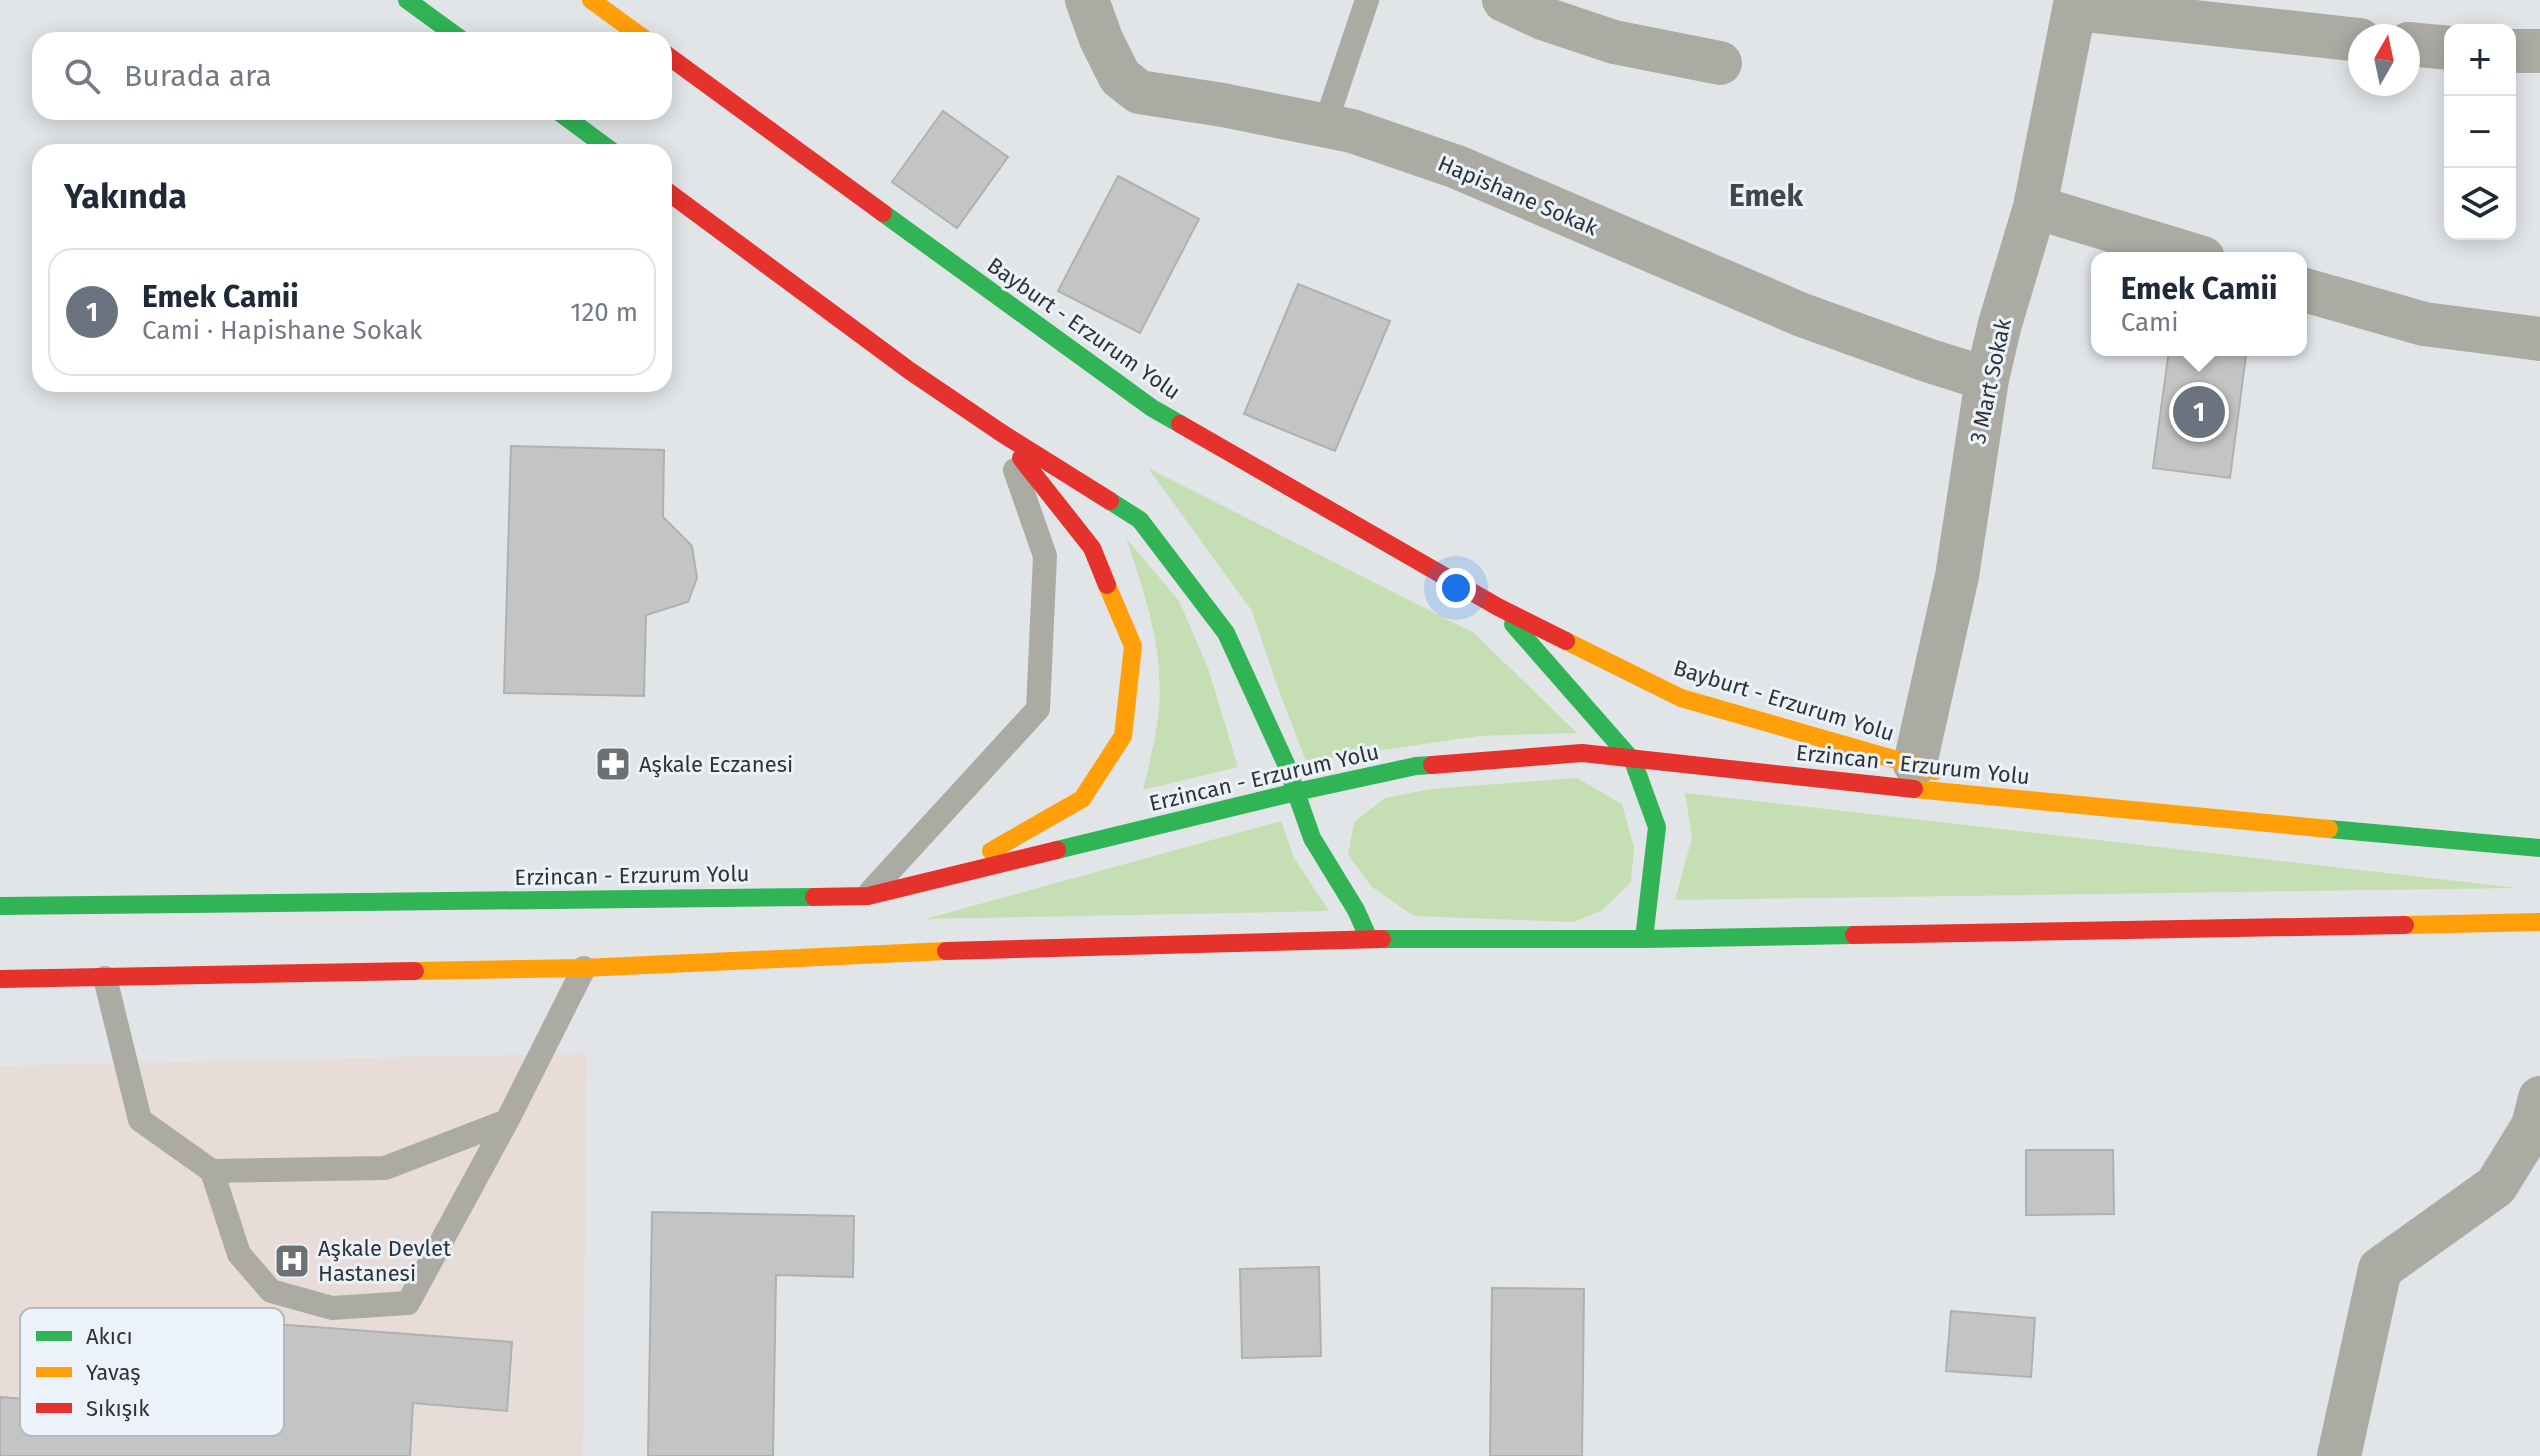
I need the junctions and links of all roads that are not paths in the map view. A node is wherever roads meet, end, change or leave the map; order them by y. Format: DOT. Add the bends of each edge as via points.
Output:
graph roads {
  1 [pos="407,0"];
  2 [pos="591,0"];
  3 [pos="1087,0"];
  4 [pos="1367,0"];
  5 [pos="1504,0"];
  6 [pos="2076,4"];
  7 [pos="451,32"];
  8 [pos="635,32"];
  9 [pos="2348,38"];
  10 [pos="2420,45"];
  11 [pos="2444,47"];
  12 [pos="2516,51"];
  13 [pos="2540,51"];
  14 [pos="672,59"];
  15 [pos="1720,63"];
  16 [pos="570,120"];
  17 [pos="1325,125"];
  18 [pos="602,144"];
  19 [pos="672,195"];
  20 [pos="2035,207"];
  21 [pos="2183,252"];
  22 [pos="2307,291"];
  23 [pos="2540,339"];
  24 [pos="1987,379"];
  25 [pos="1003,434"];
  26 [pos="1498,607"];
  27 [pos="1631,759"];
  28 [pos="1915,764"];
  29 [pos="1296,792"];
  30 [pos="2020,800"];
  31 [pos="2540,848"];
  32 [pos="868,896"];
  33 [pos="0,906"];
  34 [pos="2540,922"];
  35 [pos="1369,939"];
  36 [pos="1644,939"];
  37 [pos="584,968"];
  38 [pos="105,978"];
  39 [pos="0,979"];
  40 [pos="2540,1098"];
  41 [pos="507,1121"];
  42 [pos="212,1171"];
  43 [pos="2339,1456"];
  1 -- 7 [label="highway"];
  2 -- 8 [label="highway"];
  3 -- 17 [label="street, Hapishane Sokak" via="1120,77 1139,92"];
  4 -- 17 [label="lane"];
  5 -- 15 [label="street" via="1614,42"];
  6 -- 9 [label="street"];
  6 -- 20 [label="street, 3 Mart Sokak"];
  10 -- 11 [label="street"];
  12 -- 13 [label="street"];
  14 -- 26 [label="highway, Bayburt - Erzurum Yolu" via="1152,408"];
  16 -- 18 [label="highway"];
  17 -- 24 [label="street, Hapishane Sokak" via="1457,167 1802,315"];
  19 -- 25 [label="highway"];
  20 -- 21 [label="street"];
  20 -- 24 [label="street, 3 Mart Sokak"];
  22 -- 23 [label="street" via="2424,324"];
  24 -- 28 [label="street, 3 Mart Sokak" via="1957,576"];
  25 -- 29 [label="highway" via="1140,520 1226,633"];
  25 -- 32 [label="lane" via="1045,556 1038,709"];
  25 -- 32 [label="highway" via="1092,548 1133,646 1123,736 1082,799 993,850"];
  26 -- 27 [label="highway, Bayburt - Erzurum Yolu"];
  26 -- 28 [label="highway, Bayburt - Erzurum Yolu" via="1681,698"];
  27 -- 29 [label="highway, Erzincan - Erzurum Yolu" via="1582,753 1416,766"];
  27 -- 30 [label="highway, Erzincan - Erzurum Yolu"];
  27 -- 36 [label="highway, Bayburt - Erzurum Yolu" via="1657,827"];
  28 -- 30 [label="highway, Bayburt - Erzurum Yolu"];
  29 -- 32 [label="highway, Erzincan - Erzurum Yolu"];
  29 -- 35 [label="highway" via="1312,838"];
  30 -- 31 [label="highway, Erzincan - Erzurum Yolu"];
  32 -- 33 [label="highway, Erzincan - Erzurum Yolu"];
  34 -- 36 [label="highway"];
  35 -- 36 [label="highway"];
  35 -- 37 [label="highway"];
  37 -- 38 [label="highway"];
  37 -- 41 [label="lane"];
  38 -- 39 [label="highway"];
  38 -- 42 [label="lane" via="140,1120"];
  40 -- 43 [label="street" via="2533,1126 2496,1186 2380,1269"];
  41 -- 42 [label="lane" via="385,1168"];
  41 -- 42 [label="lane" via="408,1303 332,1308 271,1291 239,1254"];
}
